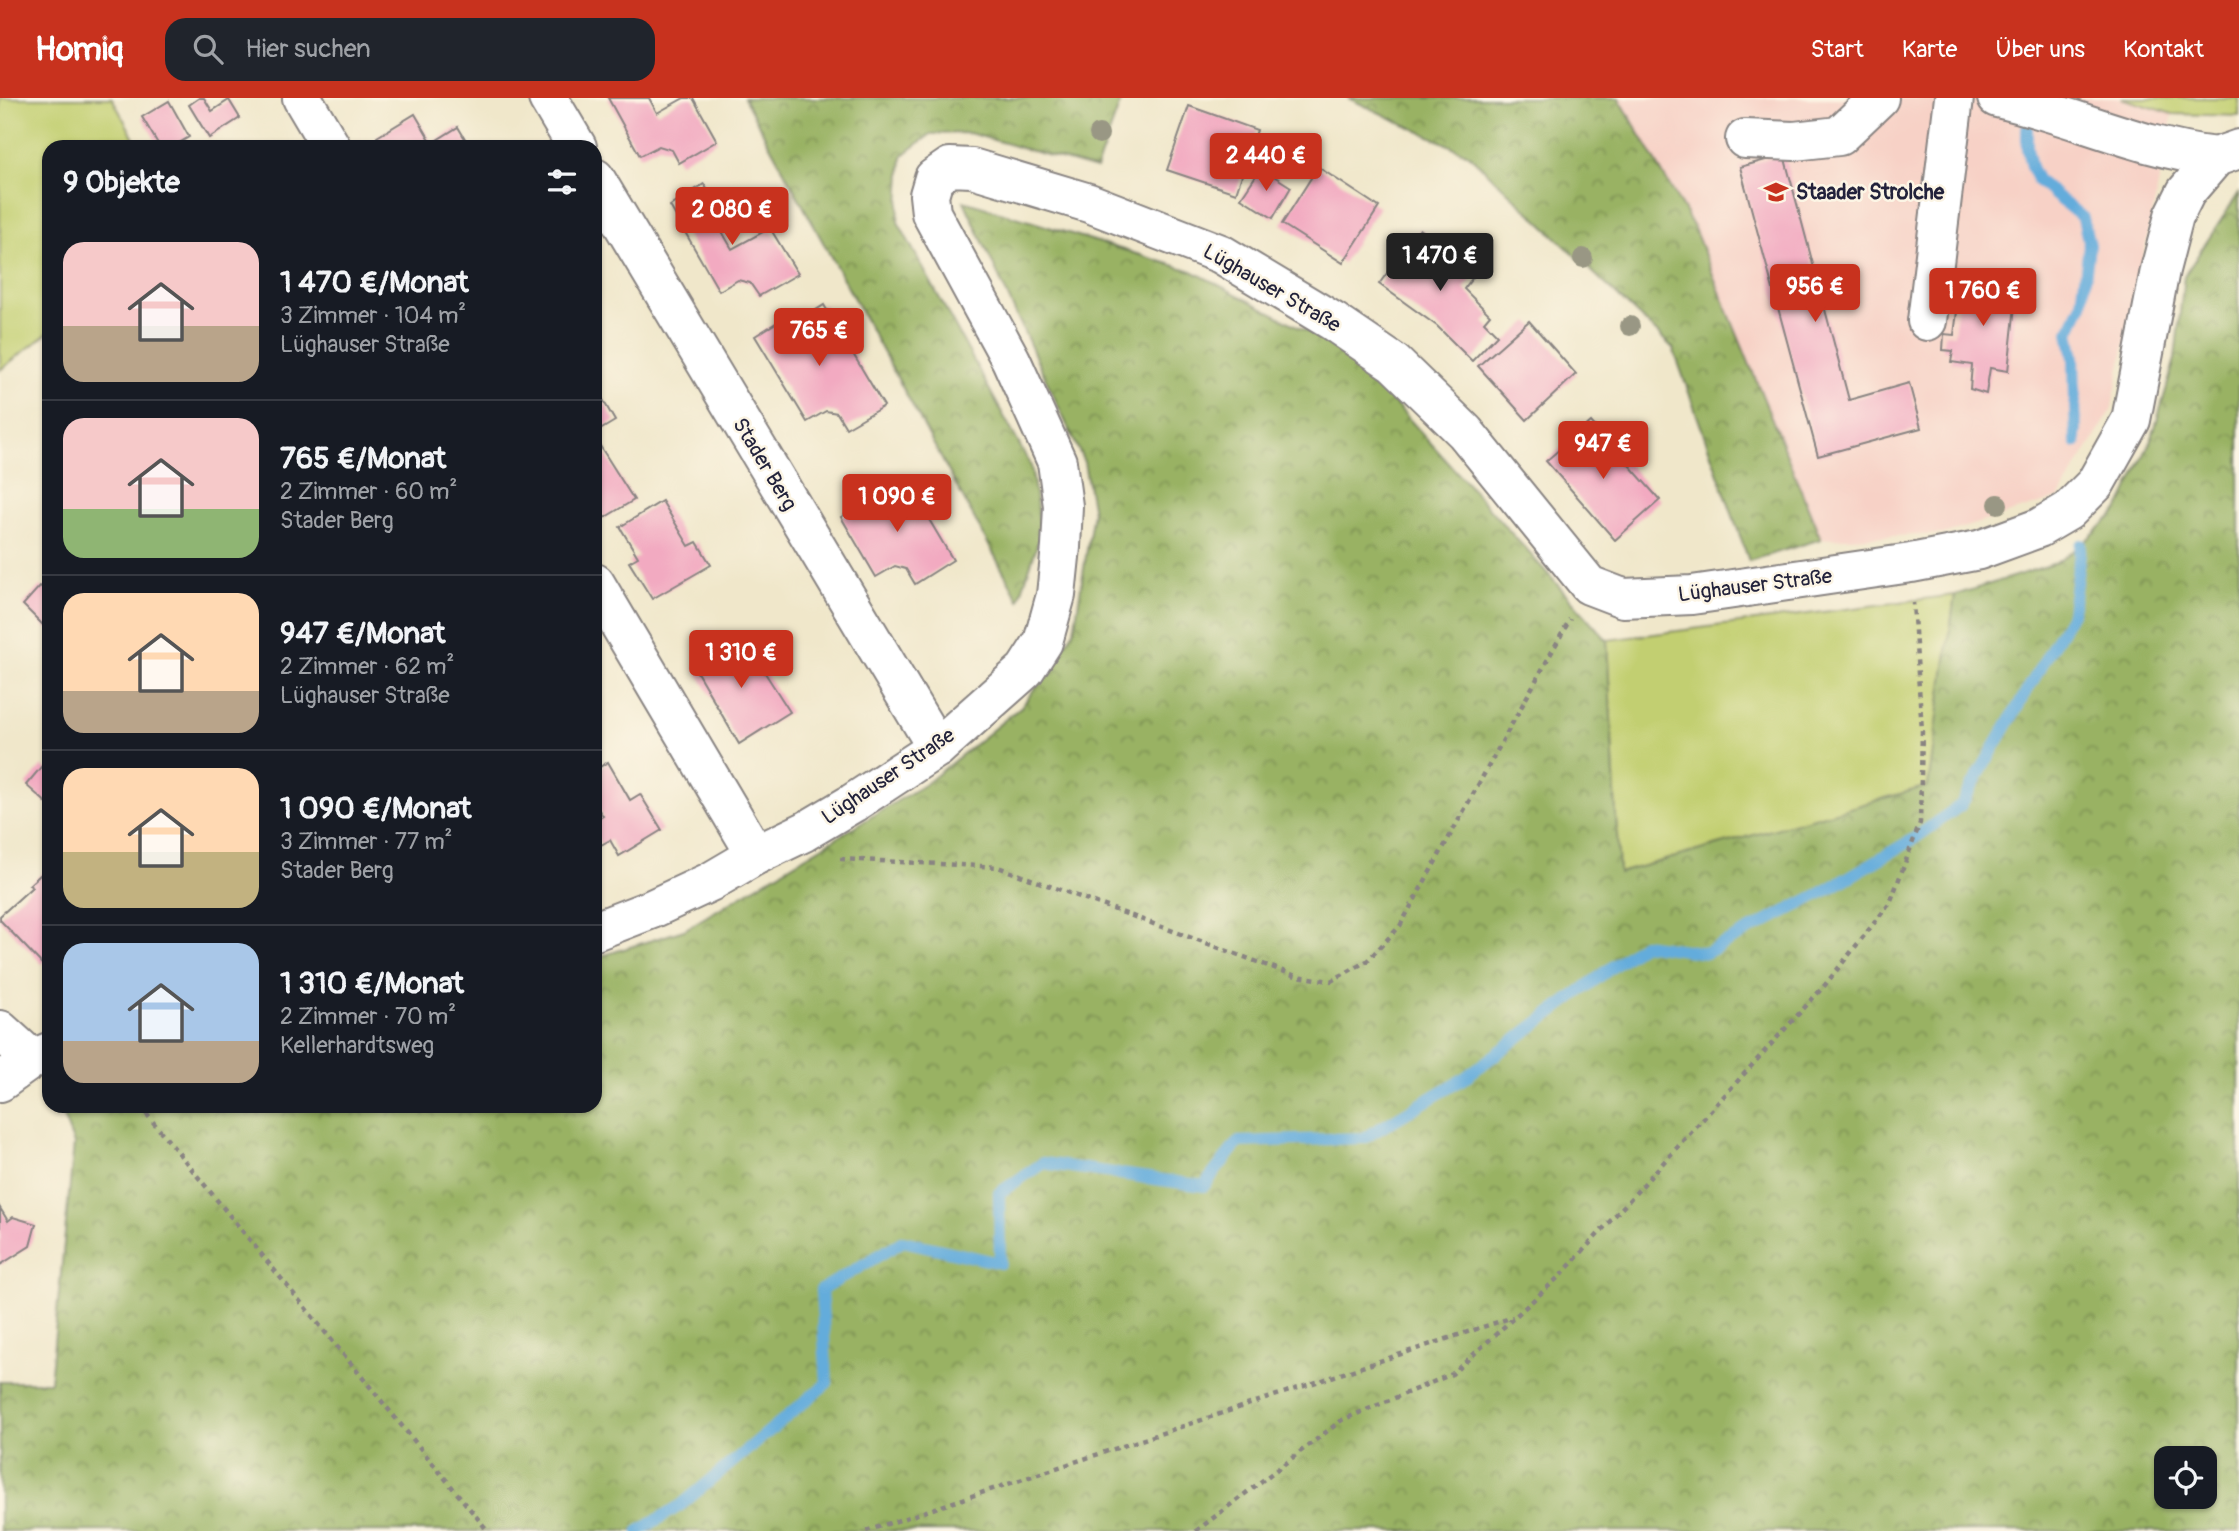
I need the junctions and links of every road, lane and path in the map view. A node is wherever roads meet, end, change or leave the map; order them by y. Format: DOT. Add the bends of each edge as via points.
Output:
graph roads {
  1 [pos="302,98"];
  2 [pos="548,98"];
  3 [pos="1879,98"];
  4 [pos="1954,98"];
  5 [pos="1997,98"];
  6 [pos="1745,139"];
  7 [pos="327,140"];
  8 [pos="573,140"];
  9 [pos="2228,153"];
  10 [pos="602,190"];
  11 [pos="1927,321"];
  12 [pos="1910,563"];
  13 [pos="1589,585"];
  14 [pos="602,595"];
  15 [pos="937,748"];
  16 [pos="756,855"];
  17 [pos="837,859"];
  18 [pos="602,922"];
  19 [pos="0,1030"];
  20 [pos="40,1055"];
  21 [pos="0,1083"];
  22 [pos="146,1113"];
  23 [pos="1516,1316"];
  24 [pos="488,1531"];
  25 [pos="866,1531"];
  26 [pos="1196,1531"];
  1 -- 7 [label="street"];
  2 -- 8 [label="street"];
  3 -- 6 [label="street" via="1839,136 1794,141"];
  4 -- 11 [label="street"];
  5 -- 9 [label="street" via="2181,153"];
  9 -- 12 [label="street, Lüghauser Straße" via="2186,192 2174,216 2131,420 2095,484 2068,511 2039,528 1979,550"];
  10 -- 15 [label="street, Stader Berg"];
  12 -- 13 [label="street, Lüghauser Straße" via="1692,595 1623,598"];
  12 -- 23 [label="path" via="1922,730 1920,823 1890,903 1750,1070 1562,1275"];
  13 -- 15 [label="street, Lüghauser Straße" via="1465,432 1394,363 1334,322 1221,254 1089,203 972,168 950,167 934,178 929,195 931,213 1011,360 1057,462 1063,506 1056,595 1043,642 1025,670"];
  13 -- 17 [label="path" via="1400,926 1367,961 1331,981 1296,976 998,867"];
  14 -- 16 [label="street"];
  15 -- 16 [label="street, Lüghauser Straße" via="804,832"];
  16 -- 18 [label="street, Lüghauser Straße" via="710,882"];
  19 -- 20 [label="street"];
  20 -- 21 [label="street"];
  22 -- 24 [label="path"];
  23 -- 25 [label="path"];
  23 -- 26 [label="path" via="1452,1374 1342,1420"];
}
